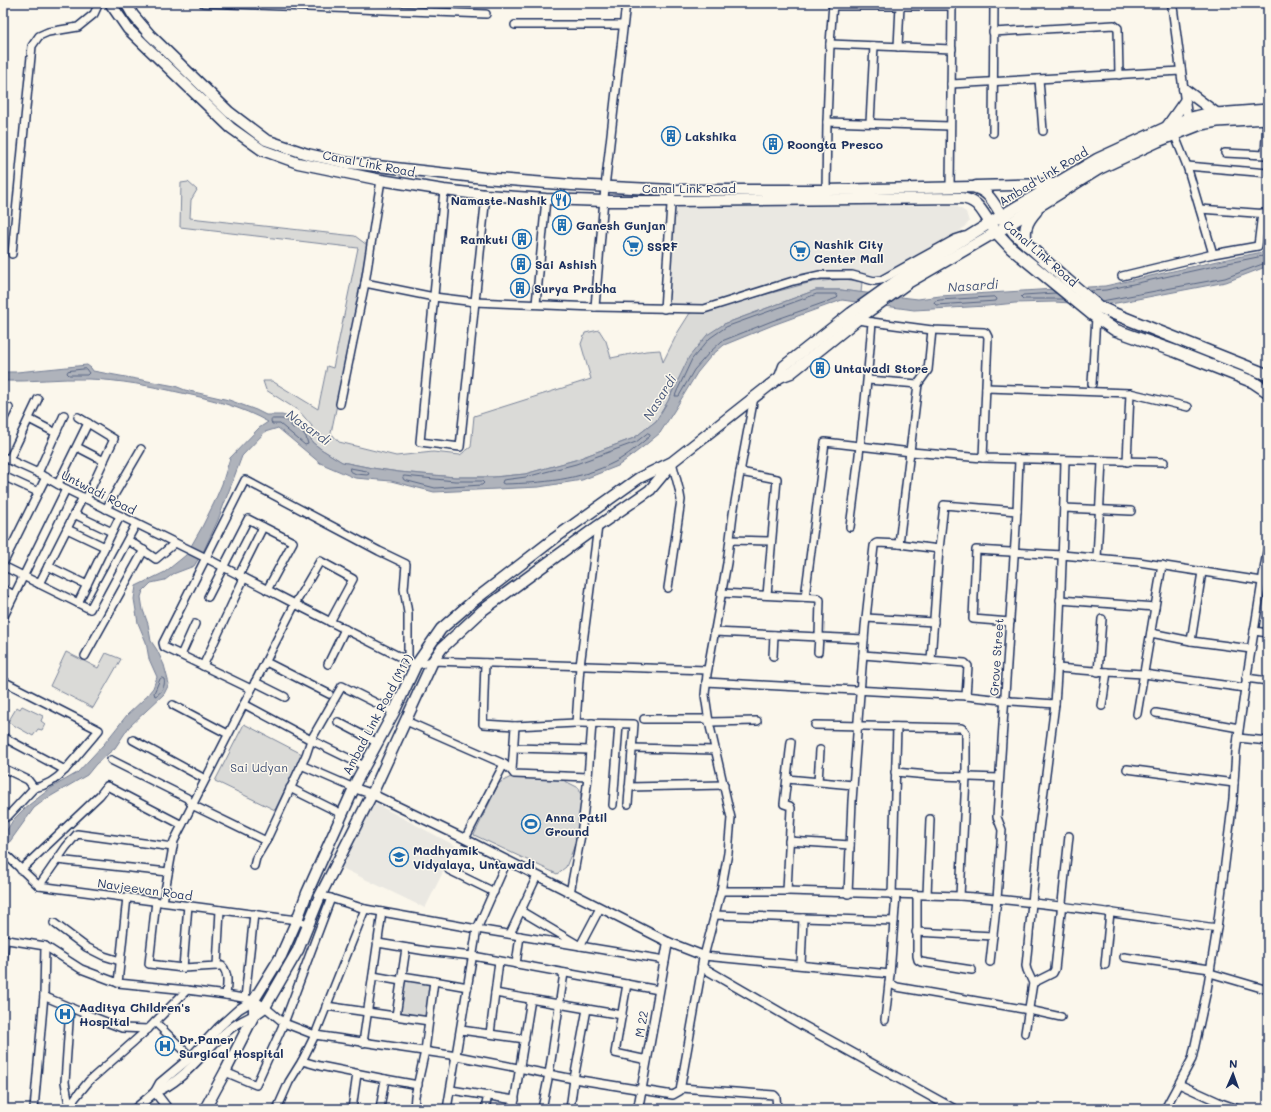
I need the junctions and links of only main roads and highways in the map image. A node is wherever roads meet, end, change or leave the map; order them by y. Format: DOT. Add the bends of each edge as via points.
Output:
graph roads {
  1 [pos="110,3"];
  2 [pos="126,3"];
  3 [pos="1184,90"];
  4 [pos="1185,101"];
  5 [pos="1216,113"];
  6 [pos="1268,115"];
  7 [pos="1188,124"];
  8 [pos="1170,129"];
  9 [pos="1055,184"];
  10 [pos="972,186"];
  11 [pos="1040,206"];
  12 [pos="1006,220"];
  13 [pos="993,228"];
  14 [pos="1028,245"];
  15 [pos="1062,283"];
  16 [pos="1094,311"];
  17 [pos="866,313"];
  18 [pos="854,316"];
  19 [pos="1268,375"];
  20 [pos="1268,392"];
  21 [pos="672,462"];
  22 [pos="254,1015"];
  23 [pos="205,1109"];
  1 -- 13 [label="main road, Canal Link Road" via="128,29 231,128 262,150 298,163 444,190 546,199 671,201 961,198 973,201"];
  2 -- 10 [label="main road, Canal Link Road" via="150,35 229,112 266,140 307,154 348,162 484,178 605,187 672,190 826,190"];
  3 -- 5 [label="main road"];
  4 -- 8 [label="main road"];
  5 -- 6 [label="main road, Ambad Link Road"];
  5 -- 7 [label="main road, Ambad Link Road" via="1203,115"];
  6 -- 7 [label="main road, Ambad Link Road"];
  7 -- 8 [label="main road, Ambad Link Road"];
  8 -- 9 [label="main road, Ambad Link Road" via="1098,159"];
  8 -- 11 [label="main road, Ambad Link Road" via="1098,169"];
  9 -- 10 [label="main road"];
  9 -- 12 [label="main road, Ambad Link Road"];
  10 -- 12 [label="main road, Canal Link Road" via="987,193"];
  11 -- 12 [label="main road, Ambad Link Road"];
  11 -- 14 [label="main road" via="1027,224 1025,233"];
  12 -- 13 [label="main road, Ambad Link Road"];
  12 -- 14 [label="main road, Canal Link Road" via="1015,234"];
  13 -- 15 [label="main road, Canal Link Road" via="1011,248"];
  13 -- 17 [label="main road, Ambad Link Road"];
  13 -- 18 [label="main road, Ambad Link Road" via="949,245 896,281"];
  14 -- 15 [label="main road, Canal Link Road"];
  15 -- 16 [label="main road, Canal Link Road"];
  16 -- 19 [label="main road, Canal Link Road" via="1115,314"];
  16 -- 20 [label="main road, Canal Link Road" via="1115,330 1253,382"];
  17 -- 18 [label="main road, Ambad Link Road (M17)"];
  18 -- 21 [label="main road, Ambad Link Road (M17)" via="784,366 780,377"];
  21 -- 22 [label="main road" via="650,490 483,610 442,648 433,661 372,794 320,896 298,950 265,1007"];
  21 -- 22 [label="main road, Ambad Link Road (M17)" via="639,478 472,602 441,629 412,663 394,712 356,782 281,956 249,999"];
  22 -- 23 [label="main road"];
}
